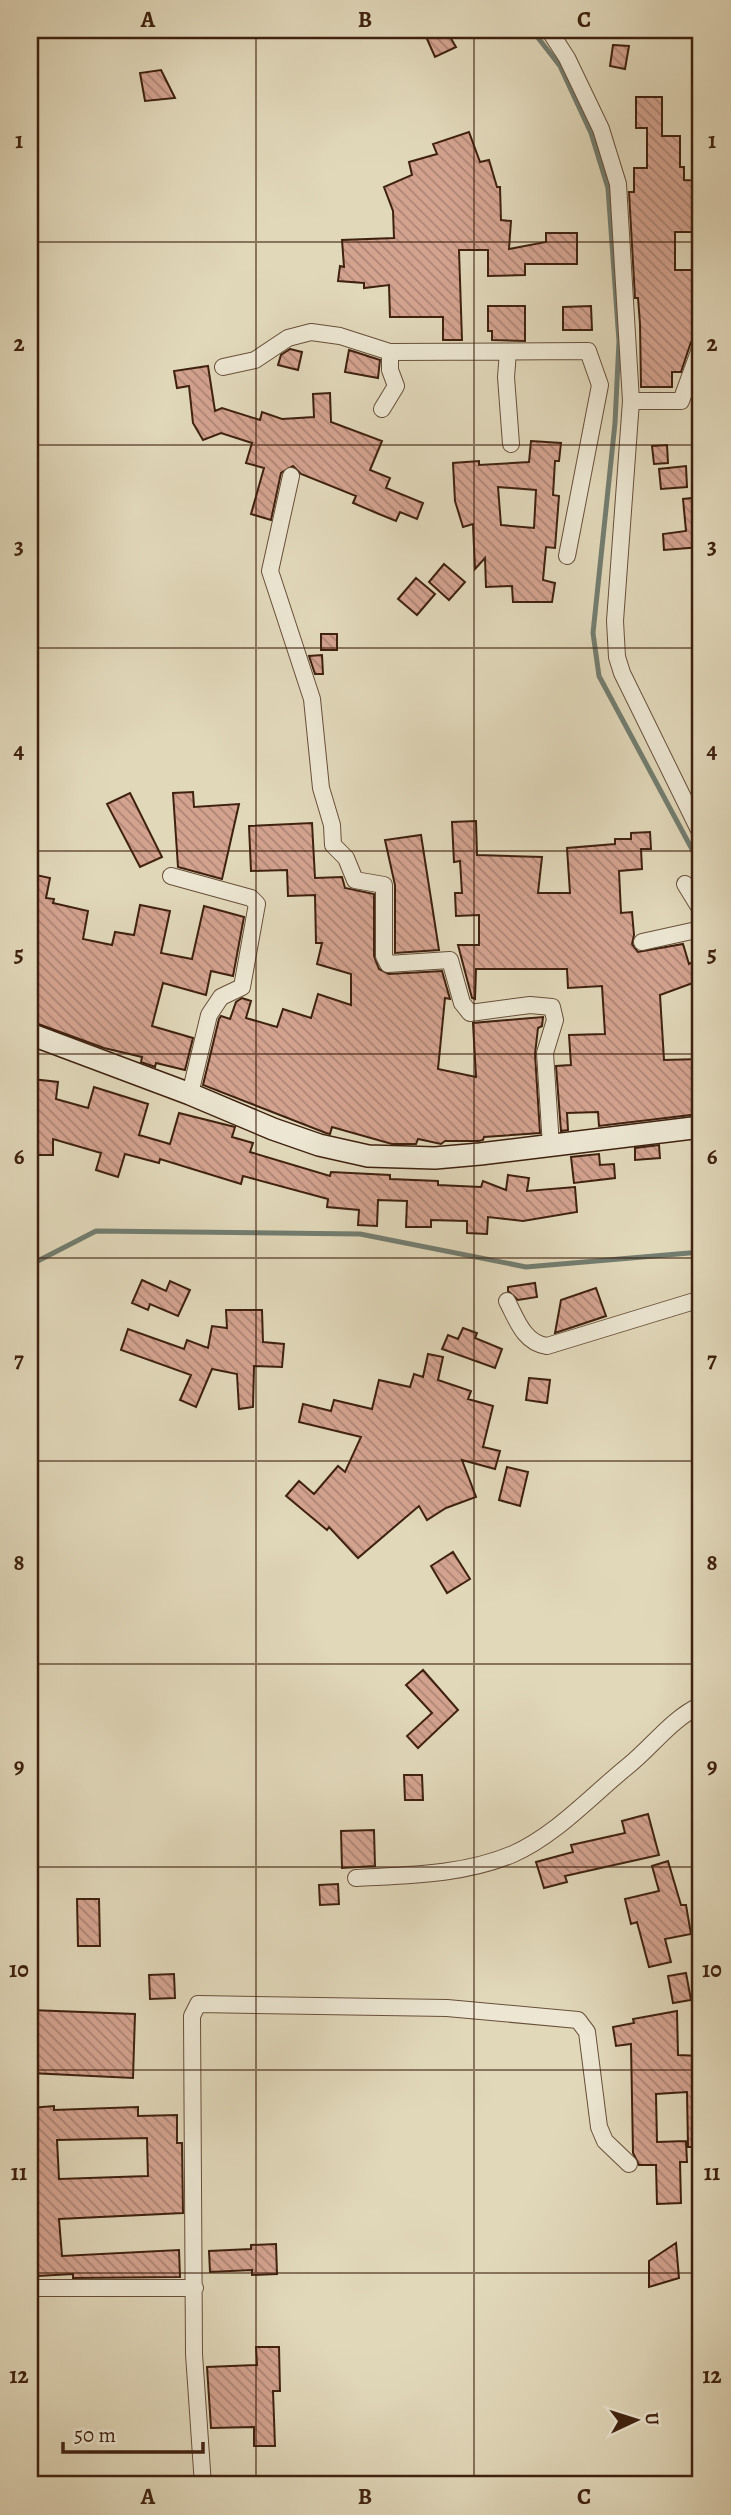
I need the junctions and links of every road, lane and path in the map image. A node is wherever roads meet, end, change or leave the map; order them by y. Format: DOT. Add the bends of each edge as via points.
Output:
graph roads {
  1 [pos="549,30"];
  2 [pos="701,346"];
  3 [pos="390,352"];
  4 [pos="508,352"];
  5 [pos="223,367"];
  6 [pos="617,389"];
  7 [pos="382,409"];
  8 [pos="511,444"];
  9 [pos="291,476"];
  10 [pos="567,556"];
  11 [pos="701,834"];
  12 [pos="172,876"];
  13 [pos="685,884"];
  14 [pos="701,911"];
  15 [pos="701,929"];
  16 [pos="642,942"];
  17 [pos="30,1034"];
  18 [pos="190,1094"];
  19 [pos="701,1127"];
  20 [pos="551,1146"];
  21 [pos="701,1299"];
  22 [pos="508,1301"];
  23 [pos="701,1705"];
  24 [pos="356,1878"];
  25 [pos="629,2164"];
  26 [pos="30,2288"];
  27 [pos="195,2288"];
  28 [pos="203,2485"];
  1 -- 6 [label="street" via="567,58 614,163 622,228"];
  2 -- 6 [label="street" via="681,401"];
  3 -- 4 [label="street"];
  3 -- 5 [label="street" via="311,332 288,338 255,360"];
  3 -- 7 [label="street" via="396,386"];
  4 -- 6 [label="street" via="586,350"];
  4 -- 8 [label="street"];
  6 -- 10 [label="street"];
  6 -- 11 [label="street" via="617,657"];
  9 -- 20 [label="street" via="270,571 312,699 321,788 333,845 343,854 355,880 384,885 384,956 388,964 450,960 461,1003 471,1013 530,1005 552,1007 555,1020 545,1053"];
  12 -- 18 [label="street" via="251,898 257,904 242,987 221,997 209,1015"];
  13 -- 14 [label="street"];
  15 -- 16 [label="street"];
  17 -- 18 [label="main road"];
  18 -- 20 [label="main road" via="318,1145 368,1156 435,1158"];
  19 -- 20 [label="main road"];
  21 -- 22 [label="street" via="547,1346 527,1336"];
  23 -- 24 [label="street" via="677,1719 567,1818 516,1853 442,1873"];
  25 -- 27 [label="street" via="601,2136 587,2032 578,2020 447,2008 201,2003 192,2016"];
  26 -- 27 [label="street"];
  27 -- 28 [label="street" via="194,2363"];
}
